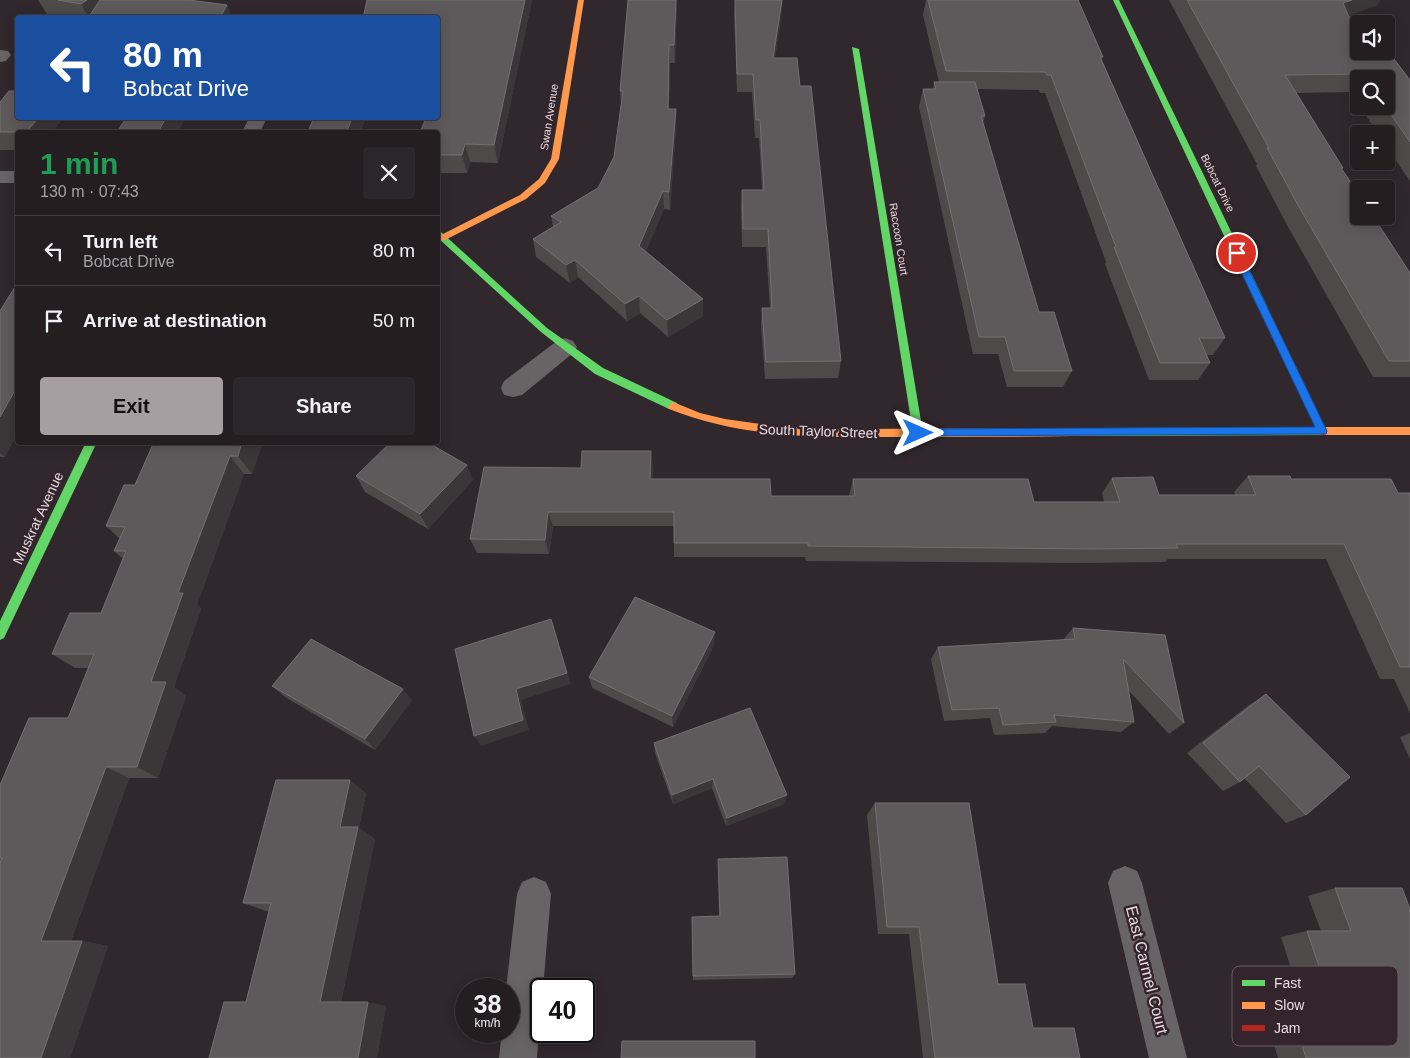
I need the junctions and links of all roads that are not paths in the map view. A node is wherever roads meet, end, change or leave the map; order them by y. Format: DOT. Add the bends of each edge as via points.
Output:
graph roads {
  1 [pos="581,0"];
  2 [pos="1116,0"];
  3 [pos="855,49"];
  4 [pos="0,177"];
  5 [pos="15,177"];
  6 [pos="440,236"];
  7 [pos="565,347"];
  8 [pos="514,388"];
  9 [pos="1322,431"];
  10 [pos="1410,431"];
  11 [pos="918,433"];
  12 [pos="91,445"];
  13 [pos="0,634"];
  14 [pos="1125,883"];
  15 [pos="534,894"];
  16 [pos="518,1058"];
  17 [pos="1168,1058"];
  1 -- 6 [label="street, Swan Avenue" via="555,159 542,180 522,197"];
  2 -- 9 [label="street, Bobcat Drive"];
  3 -- 11 [label="street, Raccoon Court"];
  4 -- 5 [label="street"];
  6 -- 7 [label="street, South Taylor Street"];
  7 -- 8 [label="street"];
  7 -- 11 [label="street, South Taylor Street" via="599,371 689,414 751,428 787,431"];
  9 -- 10 [label="street, South Taylor Street"];
  9 -- 11 [label="street, South Taylor Street"];
  12 -- 13 [label="street, Muskrat Avenue"];
  14 -- 17 [label="street, East Carmel Court"];
  15 -- 16 [label="street"];
}
